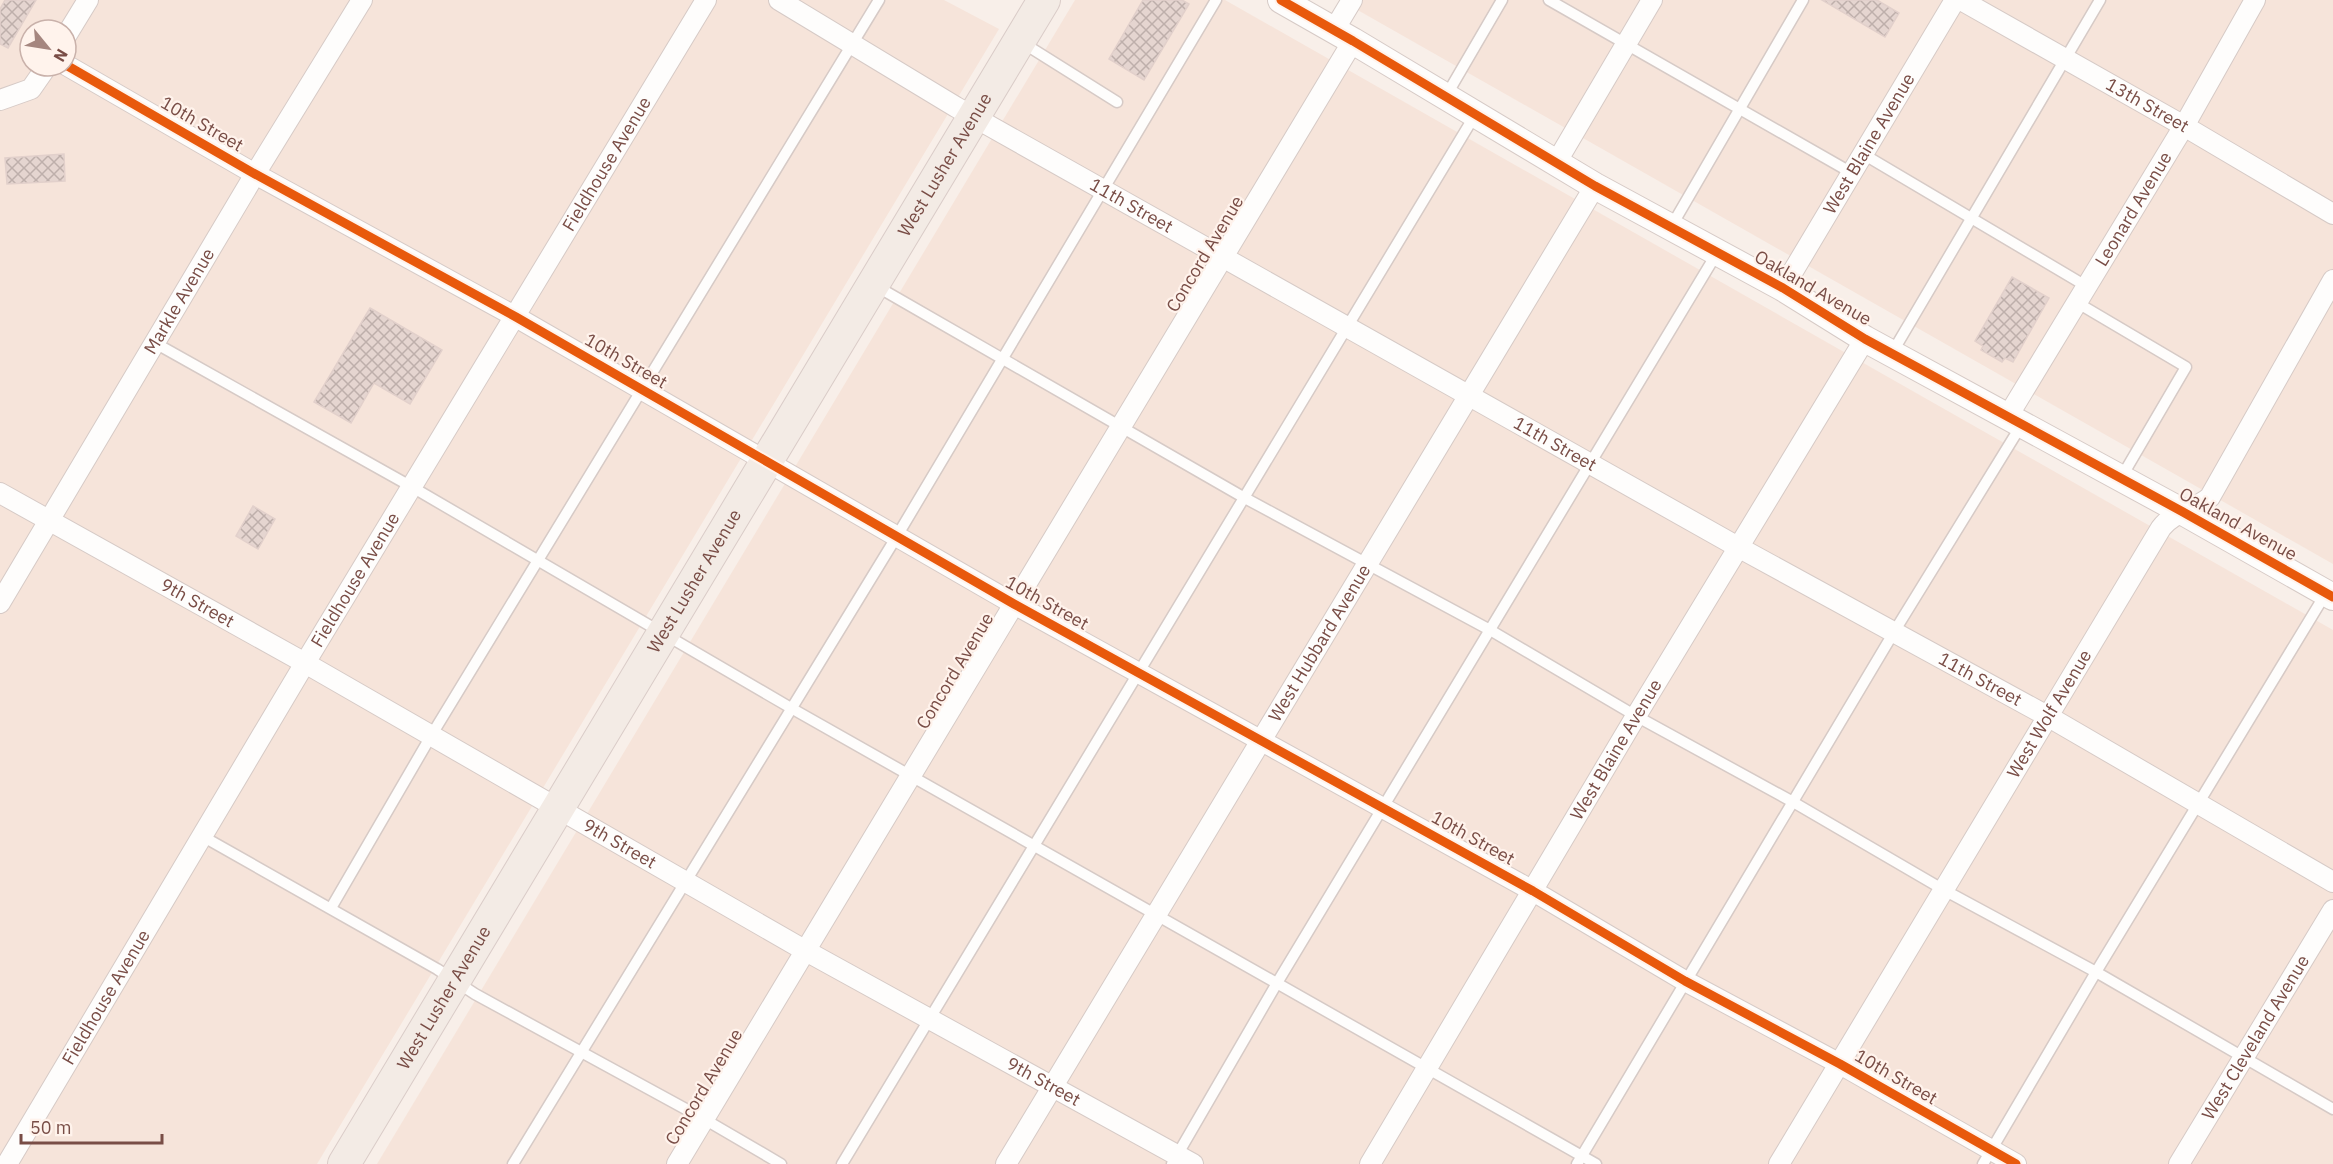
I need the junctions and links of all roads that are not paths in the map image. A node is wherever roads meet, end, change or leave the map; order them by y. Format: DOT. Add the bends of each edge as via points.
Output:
graph roads {
  1 [pos="88,0"];
  2 [pos="362,0"];
  3 [pos="706,0"];
  4 [pos="779,0"];
  5 [pos="879,0"];
  6 [pos="1044,0"];
  7 [pos="1216,0"];
  8 [pos="1281,0"];
  9 [pos="1352,0"];
  10 [pos="1502,0"];
  11 [pos="1549,0"];
  12 [pos="1652,0"];
  13 [pos="1803,0"];
  14 [pos="1955,0"];
  15 [pos="1961,0"];
  16 [pos="2100,0"];
  17 [pos="2255,0"];
  18 [pos="77,18"];
  19 [pos="1344,35"];
  20 [pos="1020,41"];
  21 [pos="852,44"];
  22 [pos="1626,44"];
  23 [pos="2065,59"];
  24 [pos="78,72"];
  25 [pos="39,78"];
  26 [pos="1446,96"];
  27 [pos="0,100"];
  28 [pos="1116,102"];
  29 [pos="1740,108"];
  30 [pos="1475,114"];
  31 [pos="974,117"];
  32 [pos="2184,126"];
  33 [pos="1863,154"];
  34 [pos="1556,163"];
  35 [pos="1852,173"];
  36 [pos="255,174"];
  37 [pos="1595,186"];
  38 [pos="1105,190"];
  39 [pos="2333,214"];
  40 [pos="1972,218"];
  41 [pos="1671,227"];
  42 [pos="1718,252"];
  43 [pos="1224,256"];
  44 [pos="2333,279"];
  45 [pos="874,285"];
  46 [pos="1783,288"];
  47 [pos="2081,294"];
  48 [pos="516,317"];
  49 [pos="1346,326"];
  50 [pos="1865,339"];
  51 [pos="154,343"];
  52 [pos="1892,353"];
  53 [pos="1005,358"];
  54 [pos="643,390"];
  55 [pos="1469,395"];
  56 [pos="2015,420"];
  57 [pos="1120,427"];
  58 [pos="767,461"];
  59 [pos="1591,464"];
  60 [pos="2121,478"];
  61 [pos="412,488"];
  62 [pos="0,493"];
  63 [pos="1243,496"];
  64 [pos="2183,512"];
  65 [pos="49,521"];
  66 [pos="897,536"];
  67 [pos="1738,547"];
  68 [pos="538,562"];
  69 [pos="1368,562"];
  70 [pos="2330,595"];
  71 [pos="0,603"];
  72 [pos="1014,604"];
  73 [pos="1490,630"];
  74 [pos="1894,632"];
  75 [pos="664,633"];
  76 [pos="305,663"];
  77 [pos="1140,673"];
  78 [pos="791,708"];
  79 [pos="1636,716"];
  80 [pos="2049,717"];
  81 [pos="431,736"];
  82 [pos="1261,740"];
  83 [pos="911,776"];
  84 [pos="1793,802"];
  85 [pos="2199,804"];
  86 [pos="1383,808"];
  87 [pos="557,810"];
  88 [pos="202,836"];
  89 [pos="1035,846"];
  90 [pos="685,882"];
  91 [pos="2333,882"];
  92 [pos="1944,890"];
  93 [pos="1533,891"];
  94 [pos="331,908"];
  95 [pos="2333,910"];
  96 [pos="1156,915"];
  97 [pos="806,951"];
  98 [pos="2096,972"];
  99 [pos="455,980"];
  100 [pos="1685,981"];
  101 [pos="1277,983"];
  102 [pos="931,1019"];
  103 [pos="582,1053"];
  104 [pos="2244,1057"];
  105 [pos="1840,1064"];
  106 [pos="1427,1068"];
  107 [pos="1053,1085"];
  108 [pos="2333,1109"];
  109 [pos="704,1119"];
  110 [pos="1987,1157"];
  111 [pos="1579,1160"];
  112 [pos="1181,1161"];
  113 [pos="351,1162"];
  114 [pos="7,1164"];
  115 [pos="513,1164"];
  116 [pos="677,1164"];
  117 [pos="781,1164"];
  118 [pos="842,1164"];
  119 [pos="1006,1164"];
  120 [pos="1370,1164"];
  121 [pos="1596,1164"];
  122 [pos="1779,1164"];
  123 [pos="2016,1164"];
  124 [pos="2179,1164"];
  1 -- 18 [label="street"];
  2 -- 36 [label="street, Markle Avenue"];
  3 -- 48 [label="street, Fieldhouse Avenue"];
  4 -- 21 [label="street, 11th Street"];
  5 -- 21 [label="lane"];
  6 -- 20 [label="main road, West Lusher Avenue"];
  7 -- 38 [label="lane"];
  8 -- 19 [label="street, Oakland Avenue"];
  9 -- 19 [label="street, Concord Avenue"];
  10 -- 26 [label="lane"];
  11 -- 22 [label="lane"];
  12 -- 22 [label="street"];
  13 -- 29 [label="lane"];
  14 -- 33 [label="street, West Blaine Avenue"];
  15 -- 23 [label="street, 13th Street"];
  16 -- 23 [label="lane"];
  17 -- 32 [label="street, Leonard Avenue"];
  19 -- 26 [label="street, Oakland Avenue"];
  19 -- 43 [label="street, Concord Avenue"];
  20 -- 28 [label="lane"];
  20 -- 31 [label="main road, West Lusher Avenue"];
  21 -- 31 [label="street, 11th Street"];
  21 -- 54 [label="lane"];
  22 -- 29 [label="lane"];
  22 -- 34 [label="street"];
  23 -- 32 [label="street, 13th Street"];
  23 -- 40 [label="lane"];
  24 -- 36 [label="street, 10th Street"];
  25 -- 27 [label="street" via="31,89"];
  26 -- 30 [label="street, Oakland Avenue"];
  29 -- 35 [label="lane"];
  29 -- 41 [label="lane"];
  30 -- 34 [label="street, Oakland Avenue"];
  30 -- 49 [label="lane"];
  31 -- 38 [label="street, 11th Street"];
  31 -- 45 [label="main road, West Lusher Avenue"];
  32 -- 39 [label="street, 13th Street"];
  32 -- 47 [label="street, Leonard Avenue"];
  33 -- 35 [label="street, West Blaine Avenue"];
  33 -- 40 [label="lane"];
  34 -- 37 [label="street, Oakland Avenue"];
  35 -- 46 [label="street, West Blaine Avenue"];
  36 -- 48 [label="street, 10th Street"];
  36 -- 51 [label="street, Markle Avenue"];
  37 -- 41 [label="street, Oakland Avenue"];
  37 -- 55 [label="street, West Hubbard Avenue"];
  38 -- 43 [label="street, 11th Street"];
  38 -- 53 [label="lane"];
  40 -- 47 [label="lane"];
  40 -- 52 [label="lane"];
  41 -- 42 [label="street, Oakland Avenue"];
  42 -- 46 [label="street, Oakland Avenue"];
  42 -- 59 [label="lane"];
  43 -- 49 [label="street, 11th Street"];
  43 -- 57 [label="street, Concord Avenue"];
  44 -- 64 [label="street, West Wolf Avenue" via="2210,498"];
  45 -- 53 [label="lane"];
  45 -- 58 [label="main road, West Lusher Avenue"];
  46 -- 50 [label="street, Oakland Avenue"];
  47 -- 56 [label="street, Leonard Avenue"];
  47 -- 60 [label="lane" via="2186,366"];
  48 -- 54 [label="street, 10th Street"];
  48 -- 61 [label="street, Fieldhouse Avenue"];
  49 -- 55 [label="street, 11th Street"];
  49 -- 63 [label="lane"];
  50 -- 52 [label="street, Oakland Avenue"];
  50 -- 67 [label="street, West Blaine Avenue"];
  51 -- 61 [label="lane"];
  51 -- 65 [label="street, Markle Avenue"];
  52 -- 56 [label="street, Oakland Avenue"];
  53 -- 57 [label="lane"];
  53 -- 66 [label="lane"];
  54 -- 58 [label="street, 10th Street"];
  54 -- 68 [label="lane"];
  55 -- 59 [label="street, 11th Street"];
  55 -- 69 [label="street, West Hubbard Avenue"];
  56 -- 60 [label="street, Oakland Avenue"];
  56 -- 74 [label="lane"];
  57 -- 63 [label="lane"];
  57 -- 72 [label="street, Concord Avenue"];
  58 -- 66 [label="street, 10th Street"];
  58 -- 75 [label="main road, West Lusher Avenue"];
  59 -- 67 [label="street, 11th Street"];
  59 -- 73 [label="lane"];
  60 -- 64 [label="street, Oakland Avenue"];
  61 -- 68 [label="lane"];
  61 -- 76 [label="street, Fieldhouse Avenue"];
  62 -- 65 [label="street, 9th Street"];
  63 -- 69 [label="lane"];
  63 -- 77 [label="lane"];
  64 -- 70 [label="street, Oakland Avenue"];
  64 -- 80 [label="street, West Wolf Avenue" via="2168,519 2161,528"];
  65 -- 71 [label="street, Markle Avenue"];
  65 -- 76 [label="street, 9th Street"];
  66 -- 72 [label="street, 10th Street"];
  66 -- 78 [label="lane"];
  67 -- 74 [label="street, 11th Street"];
  67 -- 79 [label="street, West Blaine Avenue"];
  68 -- 75 [label="lane"];
  68 -- 81 [label="lane"];
  69 -- 73 [label="lane"];
  69 -- 82 [label="street, West Hubbard Avenue"];
  70 -- 85 [label="lane"];
  72 -- 77 [label="street, 10th Street"];
  72 -- 83 [label="street, Concord Avenue"];
  73 -- 79 [label="lane"];
  73 -- 86 [label="lane"];
  74 -- 80 [label="street, 11th Street"];
  74 -- 84 [label="lane"];
  75 -- 78 [label="lane"];
  75 -- 87 [label="main road, West Lusher Avenue"];
  76 -- 81 [label="street, 9th Street"];
  76 -- 88 [label="street, Fieldhouse Avenue"];
  77 -- 82 [label="street, 10th Street"];
  77 -- 89 [label="lane"];
  78 -- 83 [label="lane"];
  78 -- 90 [label="lane"];
  79 -- 84 [label="lane"];
  79 -- 93 [label="street, West Blaine Avenue"];
  80 -- 85 [label="street, 11th Street"];
  80 -- 92 [label="street, West Wolf Avenue"];
  81 -- 87 [label="street, 9th Street"];
  81 -- 94 [label="lane"];
  82 -- 86 [label="street, 10th Street"];
  82 -- 96 [label="street, West Hubbard Avenue"];
  83 -- 89 [label="lane"];
  83 -- 97 [label="street, Concord Avenue"];
  84 -- 92 [label="lane"];
  84 -- 100 [label="lane"];
  85 -- 91 [label="street, 11th Street"];
  85 -- 98 [label="lane"];
  86 -- 93 [label="street, 10th Street"];
  86 -- 101 [label="lane"];
  87 -- 90 [label="street, 9th Street"];
  87 -- 99 [label="main road, West Lusher Avenue"];
  88 -- 94 [label="lane"];
  88 -- 114 [label="street, Fieldhouse Avenue"];
  89 -- 96 [label="lane"];
  89 -- 102 [label="lane"];
  90 -- 97 [label="street, 9th Street"];
  90 -- 103 [label="lane"];
  92 -- 98 [label="lane"];
  92 -- 105 [label="street, West Wolf Avenue"];
  93 -- 100 [label="street, 10th Street"];
  93 -- 106 [label="street, West Blaine Avenue"];
  94 -- 99 [label="lane"];
  95 -- 104 [label="street, West Cleveland Avenue"];
  96 -- 101 [label="lane"];
  96 -- 107 [label="street, West Hubbard Avenue"];
  97 -- 102 [label="street, 9th Street"];
  97 -- 109 [label="street, Concord Avenue"];
  98 -- 104 [label="lane"];
  98 -- 110 [label="lane"];
  99 -- 103 [label="lane"];
  99 -- 113 [label="main road, West Lusher Avenue"];
  100 -- 105 [label="street, 10th Street"];
  100 -- 111 [label="lane"];
  101 -- 106 [label="lane"];
  101 -- 112 [label="lane"];
  102 -- 107 [label="street, 9th Street"];
  102 -- 118 [label="lane"];
  103 -- 109 [label="lane"];
  103 -- 115 [label="lane"];
  104 -- 108 [label="lane"];
  104 -- 124 [label="street, West Cleveland Avenue"];
  105 -- 110 [label="street, 10th Street"];
  105 -- 122 [label="street, West Wolf Avenue"];
  106 -- 111 [label="lane"];
  106 -- 120 [label="street, West Blaine Avenue"];
  107 -- 112 [label="street, 9th Street"];
  107 -- 119 [label="street, West Hubbard Avenue"];
  109 -- 116 [label="street, Concord Avenue"];
  109 -- 117 [label="lane"];
  110 -- 123 [label="street, 10th Street"];
  111 -- 121 [label="lane"];
}
